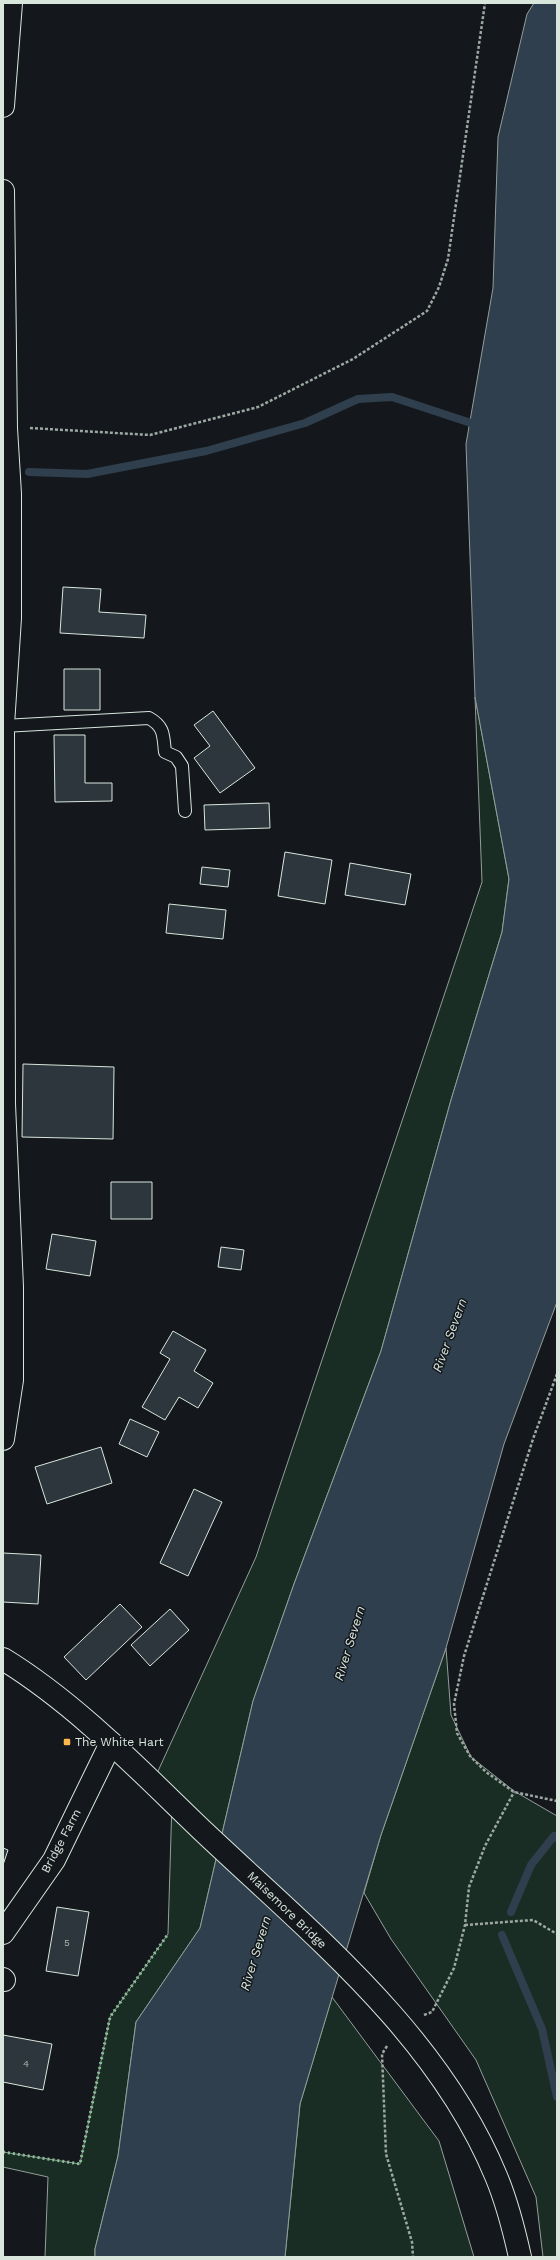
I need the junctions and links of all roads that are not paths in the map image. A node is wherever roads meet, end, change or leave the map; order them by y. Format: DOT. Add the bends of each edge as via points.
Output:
graph roads {
  1 [pos="11,3"];
  2 [pos="3,106"];
  3 [pos="3,191"];
  4 [pos="3,726"];
  5 [pos="184,811"];
  6 [pos="3,1439"];
  7 [pos="3,1659"];
  8 [pos="111,1743"];
  9 [pos="3,1933"];
  10 [pos="520,2257"];
  1 -- 2 [label="main road"];
  3 -- 4 [label="main road" via="6,428 10,494 10,618"];
  4 -- 5 [label="lane" via="149,718 158,723 163,733 165,752 176,757 182,766"];
  4 -- 6 [label="main road" via="4,1104 12,1295 12,1380"];
  7 -- 8 [label="main road, Maisemore Bridge" via="43,1686"];
  8 -- 9 [label="main road, Bridge Farm" via="54,1860"];
  8 -- 10 [label="main road, Maisemore Bridge" via="356,1977 399,2023 436,2070 476,2136 496,2176"];
}
